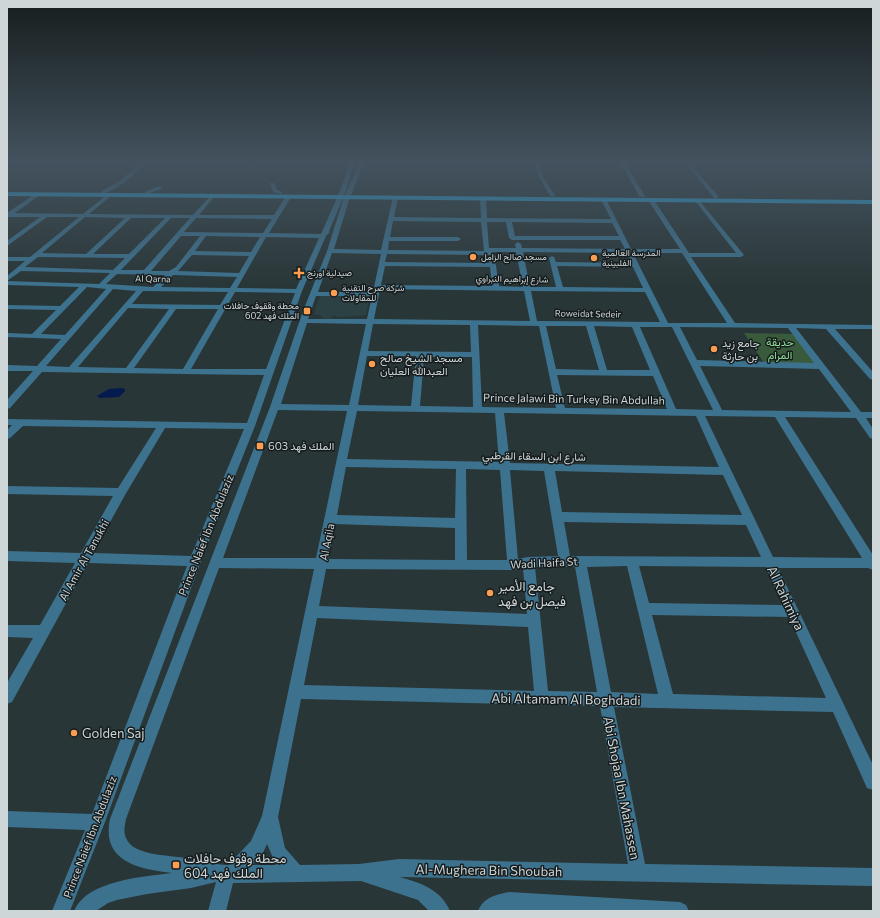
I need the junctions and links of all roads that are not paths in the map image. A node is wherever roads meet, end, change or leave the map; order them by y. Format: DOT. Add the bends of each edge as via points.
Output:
graph roads {
  1 [pos="26,203"];
  2 [pos="98,203"];
  3 [pos="205,203"];
  4 [pos="284,203"];
  5 [pos="340,203"];
  6 [pos="342,203"];
  7 [pos="394,203"];
  8 [pos="483,203"];
  9 [pos="605,203"];
  10 [pos="653,203"];
  11 [pos="699,203"];
  12 [pos="8,216"];
  13 [pos="45,216"];
  14 [pos="84,216"];
  15 [pos="129,217"];
  16 [pos="168,217"];
  17 [pos="192,217"];
  18 [pos="275,217"];
  19 [pos="391,219"];
  20 [pos="484,220"];
  21 [pos="509,220"];
  22 [pos="614,221"];
  23 [pos="459,230"];
  24 [pos="178,234"];
  25 [pos="204,234"];
  26 [pos="264,234"];
  27 [pos="335,235"];
  28 [pos="323,236"];
  29 [pos="515,238"];
  30 [pos="623,238"];
  31 [pos="386,239"];
  32 [pos="7,244"];
  33 [pos="519,250"];
  34 [pos="550,250"];
  35 [pos="330,251"];
  36 [pos="490,251"];
  37 [pos="629,251"];
  38 [pos="383,252"];
  39 [pos="191,253"];
  40 [pos="458,253"];
  41 [pos="686,253"];
  42 [pos="253,254"];
  43 [pos="88,255"];
  44 [pos="132,256"];
  45 [pos="34,257"];
  46 [pos="7,259"];
  47 [pos="381,264"];
  48 [pos="554,264"];
  49 [pos="493,265"];
  50 [pos="636,265"];
  51 [pos="19,269"];
  52 [pos="116,270"];
  53 [pos="146,272"];
  54 [pos="170,273"];
  55 [pos="241,275"];
  56 [pos="7,279"];
  57 [pos="7,283"];
  58 [pos="85,285"];
  59 [pos="101,286"];
  60 [pos="112,286"];
  61 [pos="496,288"];
  62 [pos="528,288"];
  63 [pos="141,289"];
  64 [pos="155,289"];
  65 [pos="560,289"];
  66 [pos="232,290"];
  67 [pos="648,290"];
  68 [pos="299,291"];
  69 [pos="376,291"];
  70 [pos="314,294"];
  71 [pos="125,306"];
  72 [pos="174,306"];
  73 [pos="7,307"];
  74 [pos="222,307"];
  75 [pos="61,308"];
  76 [pos="304,321"];
  77 [pos="370,321"];
  78 [pos="474,322"];
  79 [pos="538,323"];
  80 [pos="589,324"];
  81 [pos="635,325"];
  82 [pos="665,325"];
  83 [pos="676,325"];
  84 [pos="733,326"];
  85 [pos="790,326"];
  86 [pos="829,327"];
  87 [pos="873,327"];
  88 [pos="7,335"];
  89 [pos="34,336"];
  90 [pos="66,337"];
  91 [pos="364,353"];
  92 [pos="420,354"];
  93 [pos="476,355"];
  94 [pos="695,363"];
  95 [pos="821,366"];
  96 [pos="869,367"];
  97 [pos="7,368"];
  98 [pos="41,368"];
  99 [pos="72,369"];
  100 [pos="128,371"];
  101 [pos="186,371"];
  102 [pos="270,372"];
  103 [pos="552,372"];
  104 [pos="604,373"];
  105 [pos="656,373"];
  106 [pos="873,377"];
  107 [pos="7,406"];
  108 [pos="275,407"];
  109 [pos="353,408"];
  110 [pos="415,409"];
  111 [pos="478,410"];
  112 [pos="499,410"];
  113 [pos="561,411"];
  114 [pos="673,413"];
  115 [pos="699,413"];
  116 [pos="719,413"];
  117 [pos="778,414"];
  118 [pos="859,415"];
  119 [pos="873,415"];
  120 [pos="7,422"];
  121 [pos="20,423"];
  122 [pos="163,424"];
  123 [pos="250,426"];
  124 [pos="7,436"];
  125 [pos="873,436"];
  126 [pos="343,463"];
  127 [pos="461,467"];
  128 [pos="505,467"];
  129 [pos="549,468"];
  130 [pos="726,471"];
  131 [pos="7,490"];
  132 [pos="121,492"];
  133 [pos="558,517"];
  134 [pos="331,519"];
  135 [pos="749,520"];
  136 [pos="460,523"];
  137 [pos="7,556"];
  138 [pos="84,558"];
  139 [pos="195,561"];
  140 [pos="632,561"];
  141 [pos="528,562"];
  142 [pos="565,562"];
  143 [pos="580,562"];
  144 [pos="770,562"];
  145 [pos="216,563"];
  146 [pos="322,563"];
  147 [pos="872,564"];
  148 [pos="461,565"];
  149 [pos="513,565"];
  150 [pos="643,609"];
  151 [pos="791,611"];
  152 [pos="311,612"];
  153 [pos="534,621"];
  154 [pos="7,631"];
  155 [pos="44,632"];
  156 [pos="296,692"];
  157 [pos="7,697"];
  158 [pos="542,699"];
  159 [pos="605,700"];
  160 [pos="667,700"];
  161 [pos="836,705"];
  162 [pos="873,782"];
  163 [pos="270,818"];
  164 [pos="7,819"];
  165 [pos="96,822"];
  166 [pos="117,839"];
  167 [pos="295,872"];
  168 [pos="359,873"];
  169 [pos="638,873"];
  170 [pos="225,874"];
  171 [pos="873,877"];
  172 [pos="61,911"];
  173 [pos="82,911"];
  174 [pos="217,911"];
  175 [pos="441,911"];
  176 [pos="487,911"];
  177 [pos="680,911"];
  1 -- 12 [label="street"];
  2 -- 14 [label="street"];
  3 -- 17 [label="street"];
  4 -- 18 [label="street"];
  5 -- 28 [label="street, Prince Naief Ibn Abdulaziz"];
  6 -- 27 [label="street, Prince Naief Ibn Abdulaziz"];
  7 -- 19 [label="street, Al Aqila"];
  8 -- 20 [label="street"];
  9 -- 22 [label="street"];
  10 -- 41 [label="street"];
  11 -- 41 [label="street" via="741,255"];
  12 -- 13 [label="street"];
  13 -- 14 [label="street"];
  13 -- 32 [label="street"];
  14 -- 15 [label="street"];
  14 -- 45 [label="street"];
  15 -- 16 [label="street"];
  15 -- 43 [label="street"];
  16 -- 17 [label="street"];
  16 -- 44 [label="street"];
  17 -- 18 [label="street"];
  17 -- 24 [label="street"];
  18 -- 26 [label="street"];
  19 -- 23 [label="street"];
  19 -- 31 [label="street, Al Aqila"];
  20 -- 21 [label="street"];
  20 -- 23 [label="street"];
  20 -- 36 [label="street"];
  21 -- 22 [label="street"];
  21 -- 29 [label="street"];
  22 -- 30 [label="street"];
  23 -- 31 [label="street"];
  23 -- 40 [label="street"];
  24 -- 25 [label="street"];
  24 -- 53 [label="street"];
  25 -- 26 [label="street"];
  25 -- 39 [label="street"];
  26 -- 28 [label="street"];
  26 -- 42 [label="street"];
  27 -- 28 [label="street" via="334,230 331,230"];
  27 -- 35 [label="street, Prince Naief Ibn Abdulaziz"];
  28 -- 68 [label="street, Prince Naief Ibn Abdulaziz"];
  29 -- 30 [label="street"];
  29 -- 33 [label="street"];
  30 -- 37 [label="street"];
  31 -- 38 [label="street, Al Aqila"];
  33 -- 34 [label="street"];
  33 -- 36 [label="street"];
  33 -- 62 [label="street"];
  34 -- 37 [label="street"];
  34 -- 48 [label="street"];
  35 -- 38 [label="street"];
  35 -- 70 [label="street, Prince Naief Ibn Abdulaziz"];
  36 -- 40 [label="street"];
  36 -- 49 [label="street"];
  37 -- 41 [label="street"];
  37 -- 50 [label="street"];
  38 -- 40 [label="street"];
  38 -- 47 [label="street, Al Aqila"];
  39 -- 42 [label="street"];
  39 -- 54 [label="street"];
  41 -- 84 [label="street"];
  42 -- 55 [label="street"];
  43 -- 44 [label="street"];
  43 -- 45 [label="street"];
  44 -- 52 [label="street"];
  45 -- 46 [label="street"];
  45 -- 51 [label="street"];
  47 -- 49 [label="street"];
  47 -- 69 [label="street, Al Aqila"];
  48 -- 50 [label="street"];
  48 -- 65 [label="street"];
  49 -- 61 [label="street"];
  50 -- 67 [label="street"];
  51 -- 52 [label="street"];
  51 -- 56 [label="street"];
  52 -- 53 [label="street"];
  52 -- 59 [label="street"];
  53 -- 54 [label="street"];
  54 -- 55 [label="street"];
  54 -- 64 [label="street"];
  55 -- 66 [label="street"];
  57 -- 58 [label="street, Al Qarna"];
  58 -- 59 [label="street, Al Qarna"];
  58 -- 75 [label="street"];
  59 -- 60 [label="street, Al Qarna"];
  60 -- 63 [label="street, Al Qarna"];
  60 -- 90 [label="street"];
  61 -- 62 [label="street, شارع إبراهيم النبراوي"];
  61 -- 69 [label="street, شارع إبراهيم النبراوي"];
  62 -- 65 [label="street, شارع إبراهيم النبراوي"];
  62 -- 79 [label="street"];
  63 -- 64 [label="street, Al Qarna"];
  63 -- 71 [label="street"];
  64 -- 66 [label="street, Al Qarna"];
  65 -- 67 [label="street, شارع إبراهيم النبراوي"];
  66 -- 68 [label="street, Al Qarna"];
  66 -- 74 [label="street"];
  67 -- 82 [label="street"];
  68 -- 102 [label="street, Prince Naief Ibn Abdulaziz"];
  69 -- 70 [label="street, شارع إبراهيم النبراوي"];
  69 -- 77 [label="street, Al Aqila"];
  70 -- 76 [label="street, Prince Naief Ibn Abdulaziz"];
  71 -- 72 [label="street"];
  71 -- 99 [label="street"];
  72 -- 74 [label="street"];
  72 -- 100 [label="street"];
  73 -- 75 [label="street"];
  74 -- 101 [label="street"];
  75 -- 89 [label="street"];
  76 -- 77 [label="street, Roweidat Sedeir"];
  76 -- 108 [label="street, Prince Naief Ibn Abdulaziz"];
  77 -- 78 [label="street, Roweidat Sedeir"];
  77 -- 91 [label="street, Al Aqila"];
  78 -- 79 [label="street, Roweidat Sedeir"];
  78 -- 93 [label="street"];
  79 -- 80 [label="street, Roweidat Sedeir"];
  79 -- 103 [label="street"];
  80 -- 81 [label="street, Roweidat Sedeir"];
  80 -- 104 [label="street"];
  81 -- 82 [label="street, Roweidat Sedeir"];
  81 -- 105 [label="street"];
  82 -- 83 [label="street, Roweidat Sedeir"];
  83 -- 84 [label="street, Roweidat Sedeir"];
  83 -- 94 [label="street"];
  84 -- 85 [label="street, Roweidat Sedeir"];
  85 -- 86 [label="street, Roweidat Sedeir"];
  85 -- 95 [label="street"];
  86 -- 87 [label="street, Roweidat Sedeir"];
  86 -- 96 [label="street"];
  88 -- 89 [label="street"];
  89 -- 90 [label="street"];
  90 -- 98 [label="street"];
  91 -- 92 [label="street"];
  91 -- 109 [label="street, Al Aqila"];
  92 -- 93 [label="street"];
  92 -- 110 [label="street"];
  93 -- 111 [label="street"];
  94 -- 95 [label="street"];
  94 -- 116 [label="street"];
  95 -- 118 [label="street"];
  96 -- 106 [label="street"];
  97 -- 98 [label="street"];
  98 -- 99 [label="street"];
  98 -- 107 [label="street"];
  99 -- 100 [label="street"];
  100 -- 101 [label="street"];
  101 -- 102 [label="street"];
  102 -- 123 [label="street, Prince Naief Ibn Abdulaziz"];
  103 -- 104 [label="street"];
  103 -- 113 [label="street"];
  104 -- 105 [label="street"];
  105 -- 114 [label="street"];
  108 -- 109 [label="street, Prince Jalawi Bin Turkey Bin Abdullah"];
  108 -- 145 [label="street, Prince Naief Ibn Abdulaziz"];
  109 -- 110 [label="street, Prince Jalawi Bin Turkey Bin Abdullah"];
  109 -- 126 [label="street, Al Aqila"];
  110 -- 111 [label="street, Prince Jalawi Bin Turkey Bin Abdullah"];
  111 -- 112 [label="street, Prince Jalawi Bin Turkey Bin Abdullah"];
  112 -- 113 [label="street, Prince Jalawi Bin Turkey Bin Abdullah"];
  112 -- 128 [label="street"];
  113 -- 114 [label="street, Prince Jalawi Bin Turkey Bin Abdullah"];
  114 -- 115 [label="street, Prince Jalawi Bin Turkey Bin Abdullah"];
  115 -- 116 [label="street, Prince Jalawi Bin Turkey Bin Abdullah"];
  115 -- 130 [label="street, Al Rahimiya"];
  116 -- 117 [label="street, Prince Jalawi Bin Turkey Bin Abdullah"];
  117 -- 118 [label="street, Prince Jalawi Bin Turkey Bin Abdullah"];
  117 -- 147 [label="street"];
  118 -- 119 [label="street, Prince Jalawi Bin Turkey Bin Abdullah"];
  118 -- 125 [label="street"];
  120 -- 121 [label="street"];
  121 -- 122 [label="street"];
  121 -- 124 [label="street"];
  122 -- 123 [label="street"];
  122 -- 132 [label="street, Al Amir Al Tanukhi"];
  123 -- 139 [label="street, Prince Naief Ibn Abdulaziz"];
  126 -- 127 [label="street, شارع ابن السقاء القرطبي"];
  126 -- 134 [label="street, Al Aqila"];
  127 -- 128 [label="street, شارع ابن السقاء القرطبي"];
  127 -- 136 [label="street"];
  128 -- 129 [label="street, شارع ابن السقاء القرطبي"];
  128 -- 149 [label="street"];
  129 -- 130 [label="street, شارع ابن السقاء القرطبي"];
  129 -- 133 [label="street"];
  130 -- 135 [label="street, Al Rahimiya"];
  131 -- 132 [label="street"];
  132 -- 138 [label="street, Al Amir Al Tanukhi"];
  133 -- 135 [label="street"];
  133 -- 142 [label="street"];
  134 -- 136 [label="street"];
  134 -- 146 [label="street, Al Aqila"];
  135 -- 144 [label="street, Al Rahimiya"];
  136 -- 148 [label="street"];
  137 -- 138 [label="street"];
  138 -- 139 [label="street"];
  138 -- 155 [label="street, Al Amir Al Tanukhi"];
  139 -- 165 [label="street, Prince Naief Ibn Abdulaziz"];
  140 -- 143 [label="street, Wadi Haifa St"];
  140 -- 144 [label="street, Wadi Haifa St"];
  140 -- 150 [label="street"];
  141 -- 142 [label="street, Wadi Haifa St"];
  141 -- 149 [label="street, Wadi Haifa St"];
  141 -- 153 [label="street"];
  142 -- 143 [label="street, Wadi Haifa St"];
  143 -- 159 [label="street, Abi Shojaa Ibn Mahassen"];
  144 -- 147 [label="street, Wadi Haifa St"];
  144 -- 151 [label="street, Al Rahimiya"];
  145 -- 146 [label="street, Wadi Haifa St"];
  145 -- 166 [label="street, Prince Naief Ibn Abdulaziz" via="118,819"];
  146 -- 148 [label="street, Wadi Haifa St"];
  146 -- 152 [label="street, Al Aqila"];
  148 -- 149 [label="street, Wadi Haifa St"];
  150 -- 151 [label="street"];
  150 -- 160 [label="street"];
  151 -- 161 [label="street, Al Rahimiya"];
  152 -- 153 [label="street"];
  152 -- 156 [label="street, Al Aqila"];
  153 -- 158 [label="street"];
  154 -- 155 [label="street"];
  155 -- 157 [label="street, Al Amir Al Tanukhi"];
  156 -- 158 [label="street, Abi Altamam Al Boghdadi"];
  156 -- 163 [label="street, Al Aqila"];
  158 -- 159 [label="street, Abi Altamam Al Boghdadi"];
  159 -- 160 [label="street, Abi Altamam Al Boghdadi"];
  159 -- 169 [label="street, Abi Shojaa Ibn Mahassen"];
  160 -- 161 [label="street, Abi Altamam Al Boghdadi"];
  161 -- 162 [label="street, Al Rahimiya"];
  163 -- 167 [label="street" via="280,857 285,865"];
  163 -- 170 [label="street, Al Aqila" via="257,847 246,860"];
  164 -- 165 [label="street"];
  165 -- 172 [label="street, Prince Naief Ibn Abdulaziz"];
  166 -- 170 [label="street, Al-Mughera Bin Shoubah" via="133,858"];
  167 -- 168 [label="street, Al-Mughera Bin Shoubah"];
  167 -- 170 [label="street, Al-Mughera Bin Shoubah"];
  168 -- 169 [label="street, Al-Mughera Bin Shoubah" via="398,868"];
  168 -- 175 [label="street" via="423,893"];
  169 -- 171 [label="street, Al-Mughera Bin Shoubah"];
  170 -- 173 [label="street, Prince Naief Ibn Abdulaziz" via="122,890 88,904"];
  170 -- 174 [label="street"];
  176 -- 177 [label="street" via="494,904 509,901"];
}
